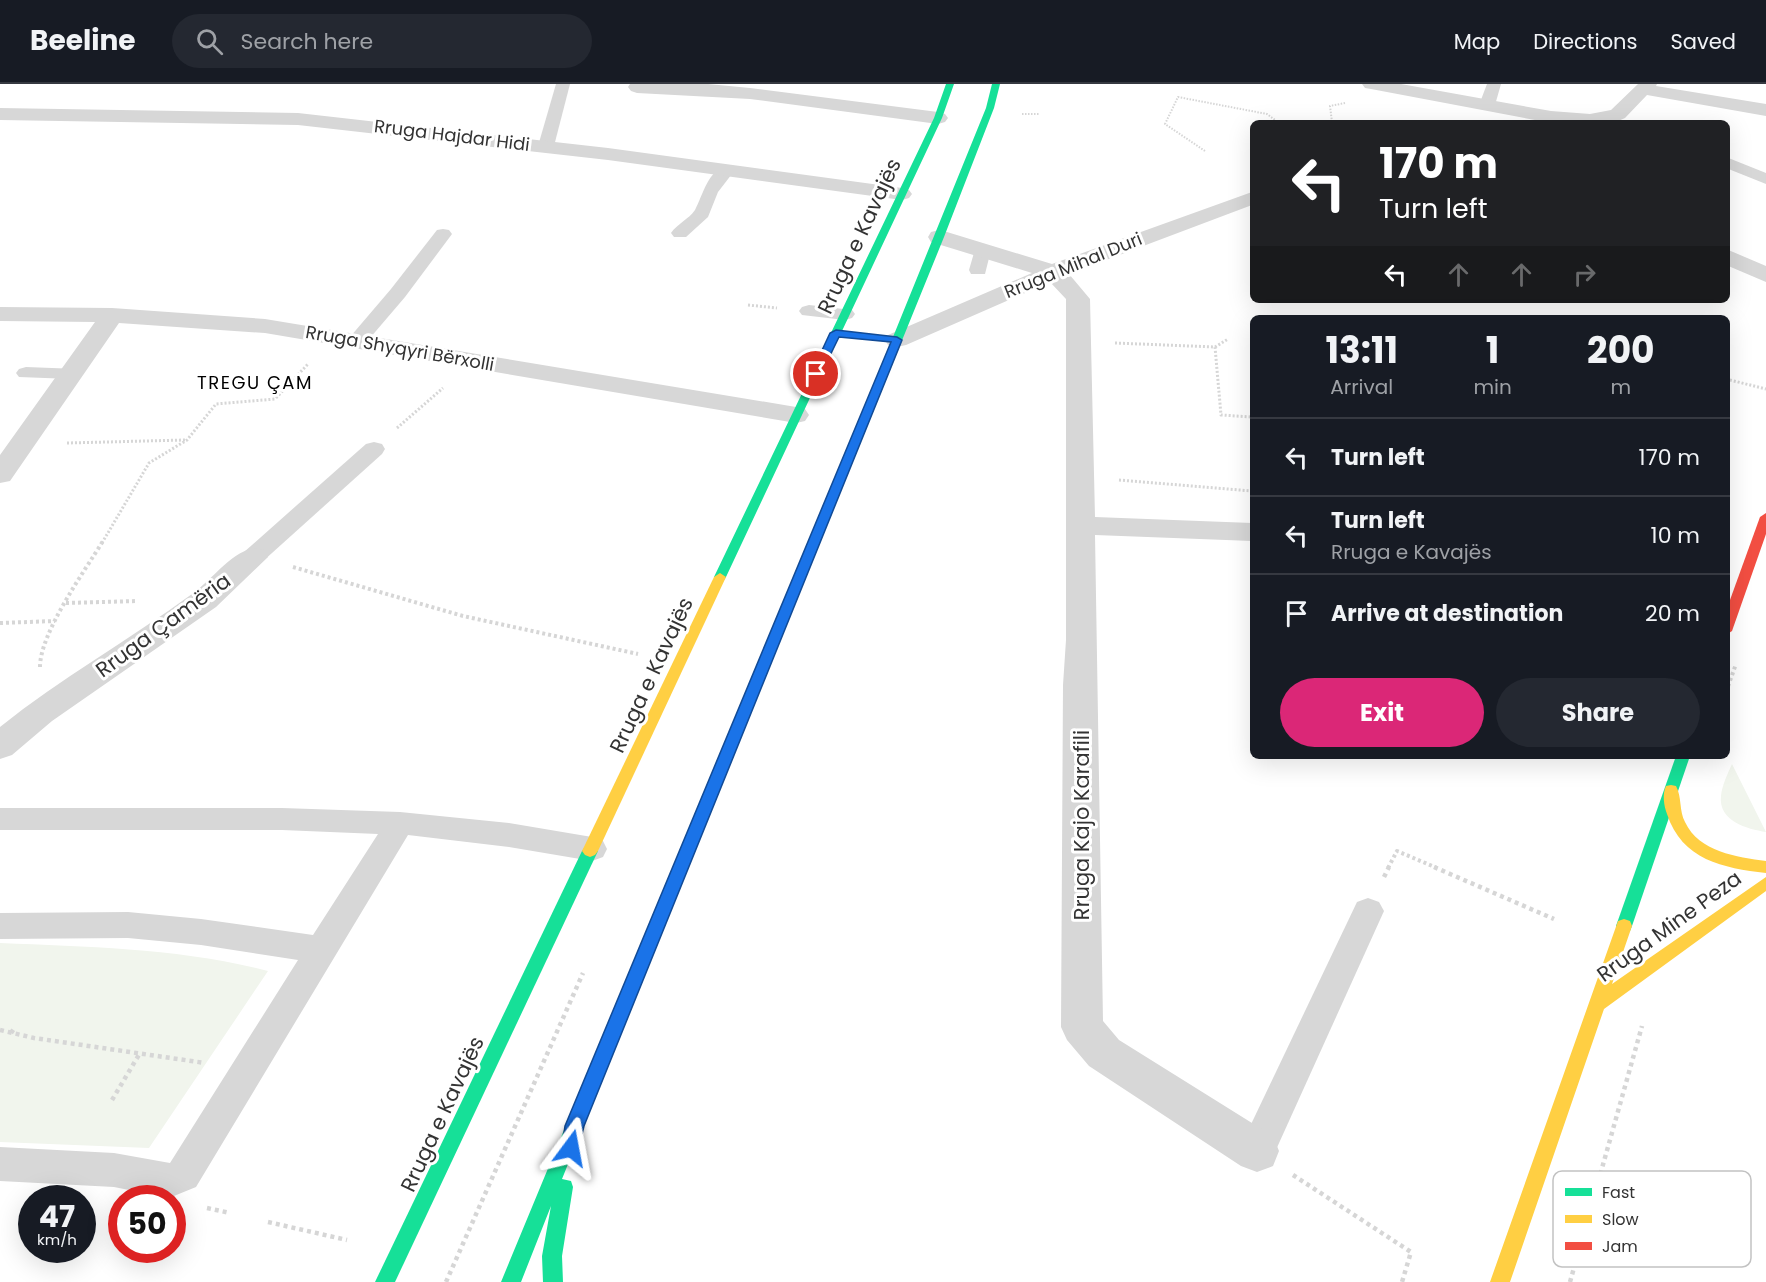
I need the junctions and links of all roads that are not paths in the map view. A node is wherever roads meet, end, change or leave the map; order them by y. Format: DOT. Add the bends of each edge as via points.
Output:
graph roads {
  1 [pos="563,84"];
  2 [pos="950,84"];
  3 [pos="996,84"];
  4 [pos="1371,84"];
  5 [pos="1494,84"];
  6 [pos="637,86"];
  7 [pos="1646,86"];
  8 [pos="1421,93"];
  9 [pos="1487,105"];
  10 [pos="1766,110"];
  11 [pos="0,114"];
  12 [pos="938,118"];
  13 [pos="1469,120"];
  14 [pos="1575,120"];
  15 [pos="1592,120"];
  16 [pos="546,146"];
  17 [pos="1730,164"];
  18 [pos="727,170"];
  19 [pos="1766,179"];
  20 [pos="902,194"];
  21 [pos="1250,199"];
  22 [pos="681,233"];
  23 [pos="443,234"];
  24 [pos="939,237"];
  25 [pos="1730,258"];
  26 [pos="1053,272"];
  27 [pos="1766,274"];
  28 [pos="809,311"];
  29 [pos="0,314"];
  30 [pos="845,314"];
  31 [pos="112,315"];
  32 [pos="836,333"];
  33 [pos="345,339"];
  34 [pos="897,340"];
  35 [pos="26,373"];
  36 [pos="71,373"];
  37 [pos="796,415"];
  38 [pos="374,449"];
  39 [pos="0,475"];
  40 [pos="1766,517"];
  41 [pos="1081,525"];
  42 [pos="1250,532"];
  43 [pos="253,557"];
  44 [pos="1730,620"];
  45 [pos="0,747"];
  46 [pos="1682,759"];
  47 [pos="1671,790"];
  48 [pos="0,819"];
  49 [pos="400,823"];
  50 [pos="592,849"];
  51 [pos="1766,867"];
  52 [pos="1766,883"];
  53 [pos="1368,911"];
  54 [pos="0,926"];
  55 [pos="322,950"];
  56 [pos="1597,1004"];
  57 [pos="574,1126"];
  58 [pos="1257,1152"];
  59 [pos="0,1164"];
  60 [pos="1519,1226"];
  61 [pos="1522,1260"];
  62 [pos="385,1282"];
  63 [pos="511,1282"];
  64 [pos="553,1282"];
  65 [pos="1500,1282"];
  1 -- 16 [label="lane"];
  2 -- 12 [label="main road, Rruga e Kavajës"];
  3 -- 24 [label="main road"];
  4 -- 8 [label="street"];
  5 -- 9 [label="lane"];
  6 -- 12 [label="street" via="735,91"];
  7 -- 10 [label="street"];
  7 -- 15 [label="street" via="1618,114"];
  8 -- 9 [label="street"];
  8 -- 13 [label="street"];
  9 -- 14 [label="street"];
  11 -- 16 [label="street, Rruga Hajdar Hidi" via="298,119"];
  12 -- 20 [label="main road, Rruga e Kavajës"];
  16 -- 18 [label="street, Rruga Hajdar Hidi"];
  17 -- 19 [label="lane"];
  18 -- 20 [label="street, Rruga Hajdar Hidi"];
  18 -- 22 [label="lane" via="710,191 702,213"];
  20 -- 30 [label="main road, Rruga e Kavajës"];
  21 -- 26 [label="street, Rruga Mihal Duri"];
  23 -- 33 [label="lane" via="399,293"];
  24 -- 26 [label="street, Rruga Kajo Karafili" via="980,260"];
  24 -- 34 [label="main road"];
  25 -- 27 [label="street"];
  26 -- 34 [label="street, Rruga Mihal Duri" via="969,302"];
  26 -- 41 [label="street, Rruga Kajo Karafili" via="1078,300"];
  28 -- 30 [label="lane"];
  29 -- 31 [label="street, Rruga Shyqyri Bërxolli"];
  30 -- 32 [label="main road, Rruga e Kavajës"];
  31 -- 33 [label="street, Rruga Shyqyri Bërxolli" via="265,326"];
  31 -- 36 [label="street"];
  32 -- 34 [label="main road"];
  32 -- 37 [label="main road, Rruga e Kavajës"];
  33 -- 37 [label="street, Rruga Shyqyri Bërxolli"];
  34 -- 57 [label="main road"];
  35 -- 36 [label="lane"];
  36 -- 39 [label="street"];
  37 -- 50 [label="main road, Rruga e Kavajës"];
  38 -- 43 [label="lane, Rruga Çamëria"];
  40 -- 44 [label="main road"];
  41 -- 42 [label="street"];
  41 -- 58 [label="street, Rruga Kajo Karafili" via="1082,1027 1104,1053"];
  43 -- 45 [label="street, Rruga Çamëria" via="205,600 40,713"];
  46 -- 47 [label="main road"];
  47 -- 51 [label="main road" via="1672,814 1683,834 1700,850 1719,859"];
  47 -- 56 [label="main road"];
  48 -- 49 [label="lane"];
  49 -- 50 [label="lane"];
  49 -- 55 [label="lane"];
  50 -- 62 [label="main road, Rruga e Kavajës"];
  52 -- 56 [label="main road, Rruga Mine Peza"];
  53 -- 58 [label="lane"];
  54 -- 55 [label="lane" via="128,925"];
  55 -- 59 [label="lane" via="177,1179 114,1170"];
  56 -- 60 [label="main road"];
  57 -- 63 [label="main road"];
  57 -- 64 [label="main road" via="552,1256"];
  60 -- 61 [label="main road"];
  60 -- 65 [label="main road"];
}
